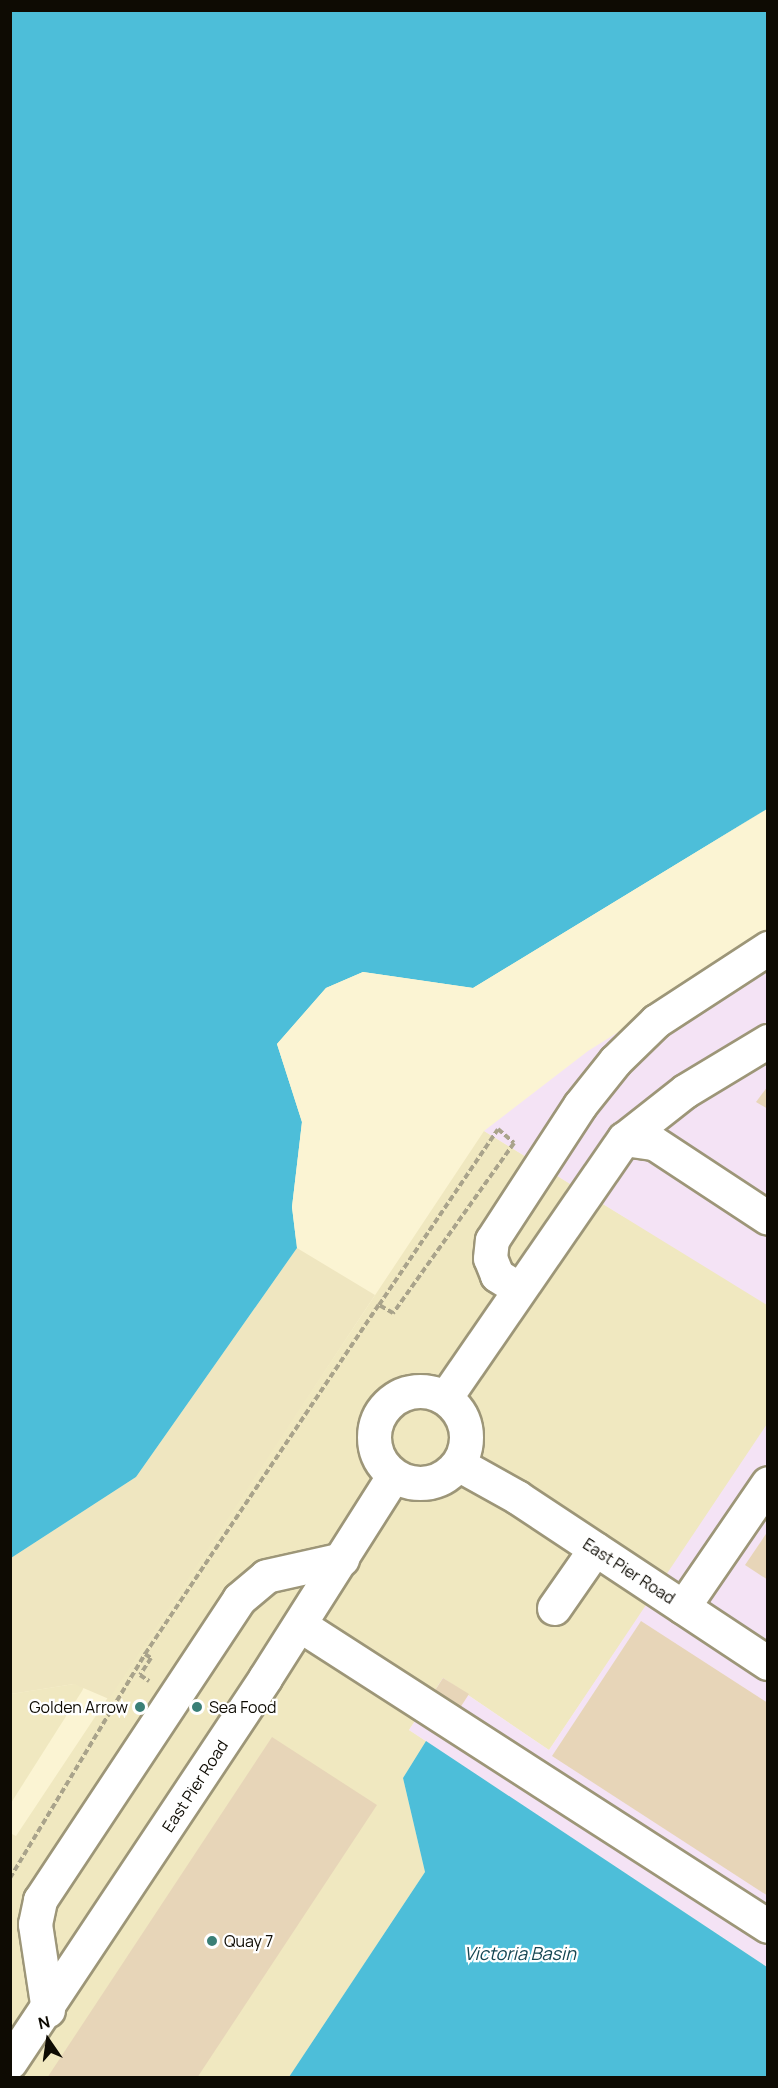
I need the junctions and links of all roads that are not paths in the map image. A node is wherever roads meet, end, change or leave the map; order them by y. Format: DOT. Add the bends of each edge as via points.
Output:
graph roads {
  1 [pos="768,948"];
  2 [pos="768,1041"];
  3 [pos="624,1139"];
  4 [pos="768,1218"];
  5 [pos="519,1289"];
  6 [pos="445,1398"];
  7 [pos="458,1464"];
  8 [pos="393,1476"];
  9 [pos="768,1483"];
  10 [pos="587,1544"];
  11 [pos="342,1560"];
  12 [pos="547,1603"];
  13 [pos="683,1607"];
  14 [pos="300,1625"];
  15 [pos="768,1663"];
  16 [pos="768,1926"];
  17 [pos="48,2010"];
  18 [pos="10,2062"];
  1 -- 5 [label="street" via="656,1021 615,1061 580,1105 492,1240 490,1258 497,1275"];
  2 -- 3 [label="street" via="685,1091"];
  3 -- 4 [label="street" via="654,1143"];
  3 -- 5 [label="street"];
  5 -- 6 [label="street"];
  6 -- 7 [label="street" via="460,1414 467,1436"];
  6 -- 8 [label="street" via="414,1391 386,1405 377,1418 375,1450"];
  7 -- 8 [label="street" via="435,1481 421,1484"];
  7 -- 10 [label="street, East Pier Road" via="517,1497"];
  8 -- 11 [label="street, East Pier Road"];
  9 -- 13 [label="street"];
  10 -- 12 [label="street"];
  10 -- 13 [label="street, East Pier Road"];
  11 -- 14 [label="street, East Pier Road"];
  11 -- 17 [label="street" via="266,1576 239,1599 40,1900 35,1924"];
  13 -- 15 [label="street, East Pier Road"];
  14 -- 16 [label="street"];
  14 -- 17 [label="street, East Pier Road"];
  17 -- 18 [label="street, East Pier Road"];
}
